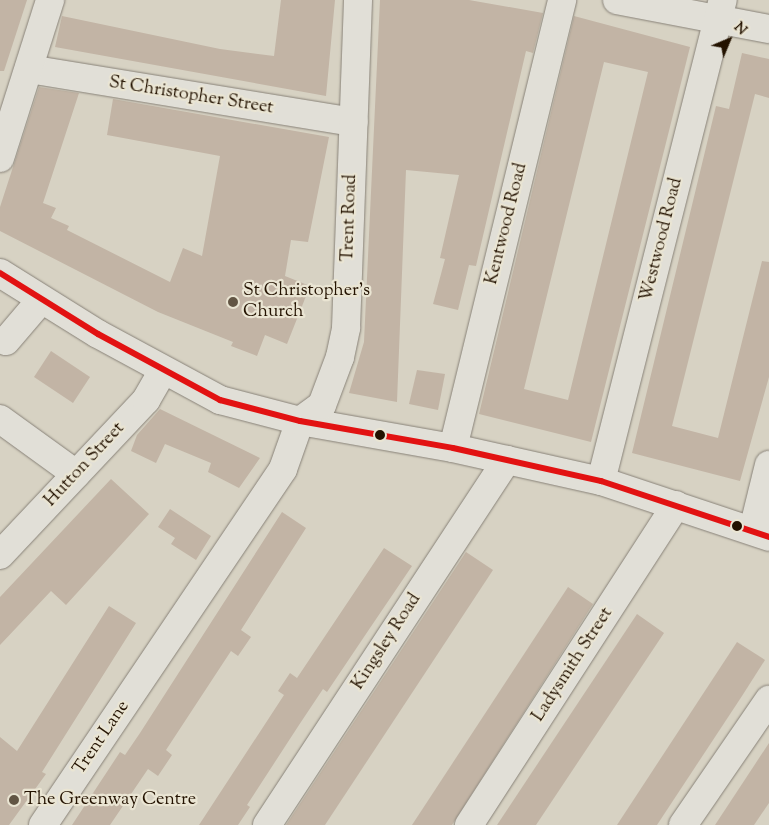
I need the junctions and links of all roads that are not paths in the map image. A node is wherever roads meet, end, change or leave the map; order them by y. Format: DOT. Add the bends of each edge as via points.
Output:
graph roads {
  1 [pos="50,0"];
  2 [pos="358,0"];
  3 [pos="562,0"];
  4 [pos="616,0"];
  5 [pos="721,9"];
  6 [pos="769,29"];
  7 [pos="29,70"];
  8 [pos="354,122"];
  9 [pos="0,158"];
  10 [pos="0,272"];
  11 [pos="40,300"];
  12 [pos="6,341"];
  13 [pos="164,371"];
  14 [pos="0,419"];
  15 [pos="300,421"];
  16 [pos="453,448"];
  17 [pos="507,460"];
  18 [pos="769,465"];
  19 [pos="76,474"];
  20 [pos="601,481"];
  21 [pos="676,505"];
  22 [pos="761,534"];
  23 [pos="0,555"];
  24 [pos="769,700"];
  25 [pos="43,825"];
  26 [pos="267,825"];
  27 [pos="469,825"];
  28 [pos="683,825"];
  1 -- 7 [label="street"];
  2 -- 8 [label="street, Trent Road"];
  3 -- 16 [label="street, Kentwood Road"];
  4 -- 5 [label="street"];
  5 -- 6 [label="street"];
  5 -- 20 [label="street, Westwood Road"];
  7 -- 8 [label="street, St Christopher Street"];
  7 -- 9 [label="street"];
  8 -- 15 [label="street, Trent Road" via="342,347 322,405"];
  10 -- 11 [label="street"];
  11 -- 12 [label="street"];
  11 -- 13 [label="street"];
  13 -- 15 [label="street" via="220,400"];
  13 -- 19 [label="street, Hutton Street" via="146,400"];
  14 -- 19 [label="street"];
  15 -- 16 [label="street"];
  15 -- 25 [label="street, Trent Lane" via="283,469"];
  16 -- 17 [label="street"];
  17 -- 20 [label="street"];
  17 -- 26 [label="street, Kingsley Road"];
  18 -- 22 [label="street"];
  19 -- 23 [label="street, Hutton Street"];
  20 -- 21 [label="street"];
  21 -- 22 [label="street"];
  21 -- 27 [label="street, Ladysmith Street"];
  24 -- 28 [label="street"];
}
